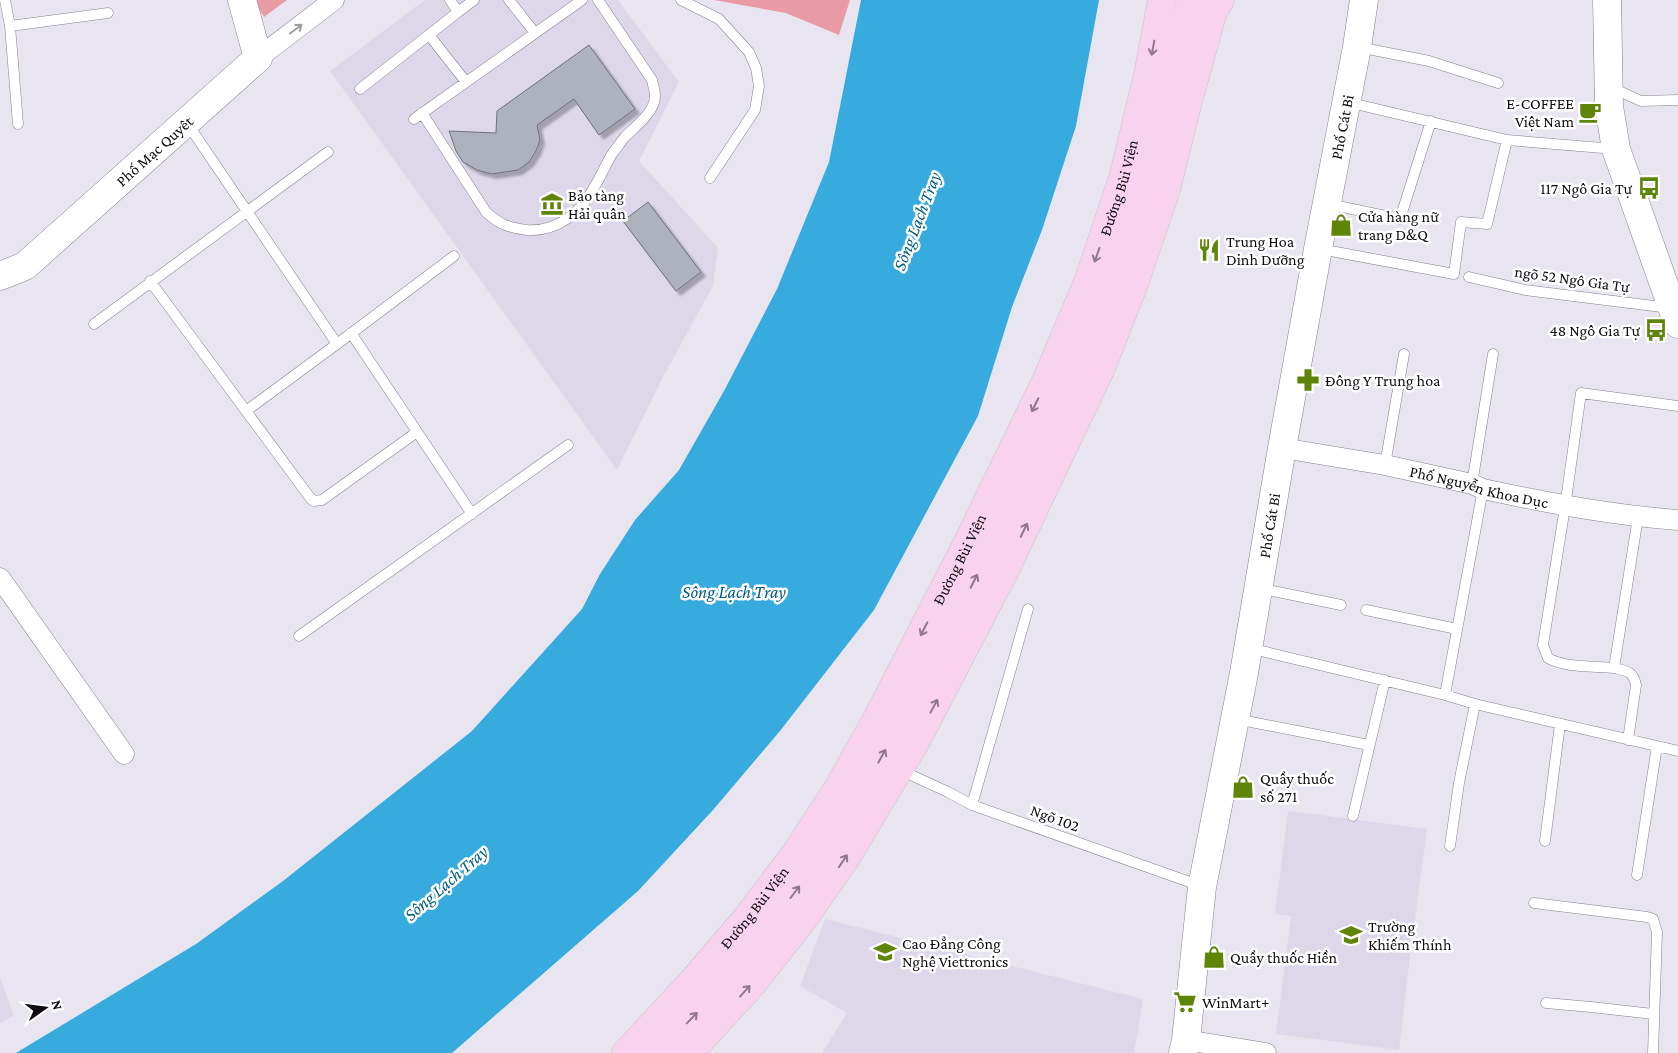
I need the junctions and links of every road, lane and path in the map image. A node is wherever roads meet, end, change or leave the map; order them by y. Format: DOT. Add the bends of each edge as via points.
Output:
graph roads {
  1 [pos="5,0"];
  2 [pos="242,0"];
  3 [pos="334,0"];
  4 [pos="450,0"];
  5 [pos="474,0"];
  6 [pos="508,0"];
  7 [pos="582,0"];
  8 [pos="598,0"];
  9 [pos="681,0"];
  10 [pos="1162,0"];
  11 [pos="1191,0"];
  12 [pos="1220,0"];
  13 [pos="1364,0"];
  14 [pos="1607,0"];
  15 [pos="458,12"];
  16 [pos="108,13"];
  17 [pos="10,26"];
  18 [pos="535,33"];
  19 [pos="429,35"];
  20 [pos="1357,47"];
  21 [pos="258,58"];
  22 [pos="466,82"];
  23 [pos="1498,83"];
  24 [pos="1609,87"];
  25 [pos="360,89"];
  26 [pos="1678,100"];
  27 [pos="1346,102"];
  28 [pos="1431,121"];
  29 [pos="186,122"];
  30 [pos="18,124"];
  31 [pos="1507,140"];
  32 [pos="1616,149"];
  33 [pos="328,152"];
  34 [pos="710,178"];
  35 [pos="1157,183"];
  36 [pos="1327,204"];
  37 [pos="247,211"];
  38 [pos="1318,249"];
  39 [pos="454,256"];
  40 [pos="25,266"];
  41 [pos="0,276"];
  42 [pos="1469,277"];
  43 [pos="150,281"];
  44 [pos="0,292"];
  45 [pos="1675,316"];
  46 [pos="94,324"];
  47 [pos="352,333"];
  48 [pos="338,344"];
  49 [pos="1404,354"];
  50 [pos="1493,354"];
  51 [pos="1678,406"];
  52 [pos="246,411"];
  53 [pos="417,432"];
  54 [pos="568,445"];
  55 [pos="1282,448"];
  56 [pos="1385,465"];
  57 [pos="1477,487"];
  58 [pos="1566,507"];
  59 [pos="472,514"];
  60 [pos="1638,517"];
  61 [pos="1678,520"];
  62 [pos="0,578"];
  63 [pos="1258,588"];
  64 [pos="1341,605"];
  65 [pos="1028,609"];
  66 [pos="1366,610"];
  67 [pos="1457,629"];
  68 [pos="299,636"];
  69 [pos="1248,648"];
  70 [pos="1614,668"];
  71 [pos="1385,680"];
  72 [pos="1445,695"];
  73 [pos="1475,704"];
  74 [pos="1235,719"];
  75 [pos="1560,724"];
  76 [pos="1628,740"];
  77 [pos="1370,745"];
  78 [pos="1657,746"];
  79 [pos="1678,751"];
  80 [pos="124,754"];
  81 [pos="900,770"];
  82 [pos="972,805"];
  83 [pos="1353,816"];
  84 [pos="1544,841"];
  85 [pos="1450,846"];
  86 [pos="1637,875"];
  87 [pos="1202,886"];
  88 [pos="1534,903"];
  89 [pos="1546,1003"];
  90 [pos="1653,1014"];
  91 [pos="1185,1046"];
  92 [pos="626,1053"];
  93 [pos="658,1053"];
  94 [pos="689,1053"];
  95 [pos="1266,1053"];
  96 [pos="1653,1053"];
  1 -- 17 [label="lane"];
  2 -- 21 [label="street"];
  21 -- 3 [label="street, one-way"];
  4 -- 15 [label="lane"];
  5 -- 15 [label="lane"];
  6 -- 18 [label="lane"];
  7 -- 18 [label="lane"];
  8 -- 22 [label="lane" via="652,80 655,95 648,114 622,140 577,212 556,226 536,230 498,223 486,212 418,116"];
  9 -- 34 [label="lane" via="719,19 749,52 759,86 755,110"];
  10 -- 92 [label="main road, Đường Bùi Viện, one-way" via="1123,178 1088,282 1047,378 960,558 838,790 796,853 698,976"];
  11 -- 35 [label="main road, Đường Bùi Viện"];
  12 -- 35 [label="main road, Đường Bùi Viện" via="1212,15 1188,102"];
  13 -- 20 [label="street, Phố Cát Bi"];
  14 -- 24 [label="street"];
  15 -- 19 [label="lane"];
  16 -- 17 [label="lane"];
  17 -- 30 [label="lane"];
  18 -- 22 [label="lane"];
  19 -- 22 [label="lane"];
  19 -- 25 [label="lane"];
  20 -- 23 [label="lane" via="1429,61"];
  20 -- 27 [label="street, Phố Cát Bi"];
  21 -- 29 [label="street, Phố Mạc Quyêt"];
  24 -- 26 [label="lane" via="1642,101"];
  24 -- 32 [label="street"];
  27 -- 28 [label="lane"];
  27 -- 36 [label="street, Phố Cát Bi"];
  28 -- 31 [label="lane"];
  28 -- 36 [label="lane" via="1400,219"];
  29 -- 37 [label="lane"];
  29 -- 40 [label="street, Phố Mạc Quyêt"];
  31 -- 32 [label="lane"];
  31 -- 38 [label="lane" via="1487,224 1462,222 1454,274"];
  32 -- 45 [label="street"];
  33 -- 37 [label="lane"];
  81 -- 35 [label="main road, Đường Bùi Viện, one-way" via="1004,570 1101,368 1134,284"];
  93 -- 35 [label="main road, Đường Bùi Viện, one-way" via="708,1001 763,934 815,867 858,800 978,574 1067,388"];
  36 -- 38 [label="street, Phố Cát Bi"];
  37 -- 43 [label="lane"];
  37 -- 48 [label="lane"];
  38 -- 55 [label="street, Phố Cát Bi"];
  39 -- 47 [label="lane"];
  40 -- 41 [label="street, Phố Mạc Quyêt"];
  40 -- 44 [label="street"];
  42 -- 45 [label="lane, ngõ 52 Ngô Gia Tự"];
  43 -- 46 [label="lane"];
  43 -- 52 [label="lane"];
  47 -- 48 [label="lane"];
  47 -- 53 [label="lane"];
  48 -- 52 [label="lane"];
  49 -- 56 [label="lane"];
  50 -- 57 [label="lane"];
  51 -- 58 [label="lane" via="1581,392"];
  52 -- 53 [label="lane" via="314,501 322,500"];
  53 -- 59 [label="lane"];
  54 -- 59 [label="lane"];
  55 -- 56 [label="street, Phố Nguyễn Khoa Dục"];
  55 -- 63 [label="street, Phố Cát Bi"];
  56 -- 57 [label="street, Phố Nguyễn Khoa Dục"];
  57 -- 58 [label="street, Phố Nguyễn Khoa Dục"];
  57 -- 67 [label="lane"];
  58 -- 60 [label="street, Phố Nguyễn Khoa Dục"];
  58 -- 70 [label="lane" via="1543,645 1545,654 1561,663"];
  59 -- 68 [label="lane"];
  60 -- 61 [label="street, Phố Nguyễn Khoa Dục"];
  60 -- 70 [label="lane"];
  62 -- 80 [label="street"];
  63 -- 64 [label="lane"];
  63 -- 69 [label="street, Phố Cát Bi"];
  65 -- 82 [label="lane"];
  66 -- 67 [label="lane"];
  67 -- 72 [label="lane"];
  69 -- 71 [label="lane"];
  69 -- 74 [label="street, Phố Cát Bi"];
  70 -- 76 [label="lane" via="1630,673 1636,685"];
  71 -- 72 [label="lane"];
  71 -- 77 [label="lane"];
  72 -- 73 [label="lane"];
  73 -- 75 [label="lane"];
  73 -- 85 [label="lane"];
  74 -- 77 [label="lane"];
  74 -- 87 [label="street, Phố Cát Bi"];
  75 -- 76 [label="lane"];
  75 -- 84 [label="lane"];
  76 -- 78 [label="lane"];
  77 -- 83 [label="lane"];
  78 -- 79 [label="lane"];
  78 -- 86 [label="lane"];
  81 -- 82 [label="lane, Ngõ 102"];
  94 -- 81 [label="main road, Đường Bùi Viện, one-way" via="753,983 804,918"];
  82 -- 87 [label="lane, Ngõ 102"];
  87 -- 91 [label="street, Phố Cát Bi"];
  88 -- 90 [label="lane" via="1653,919 1657,932"];
  89 -- 90 [label="lane"];
  90 -- 96 [label="lane"];
  91 -- 95 [label="street"];
}
